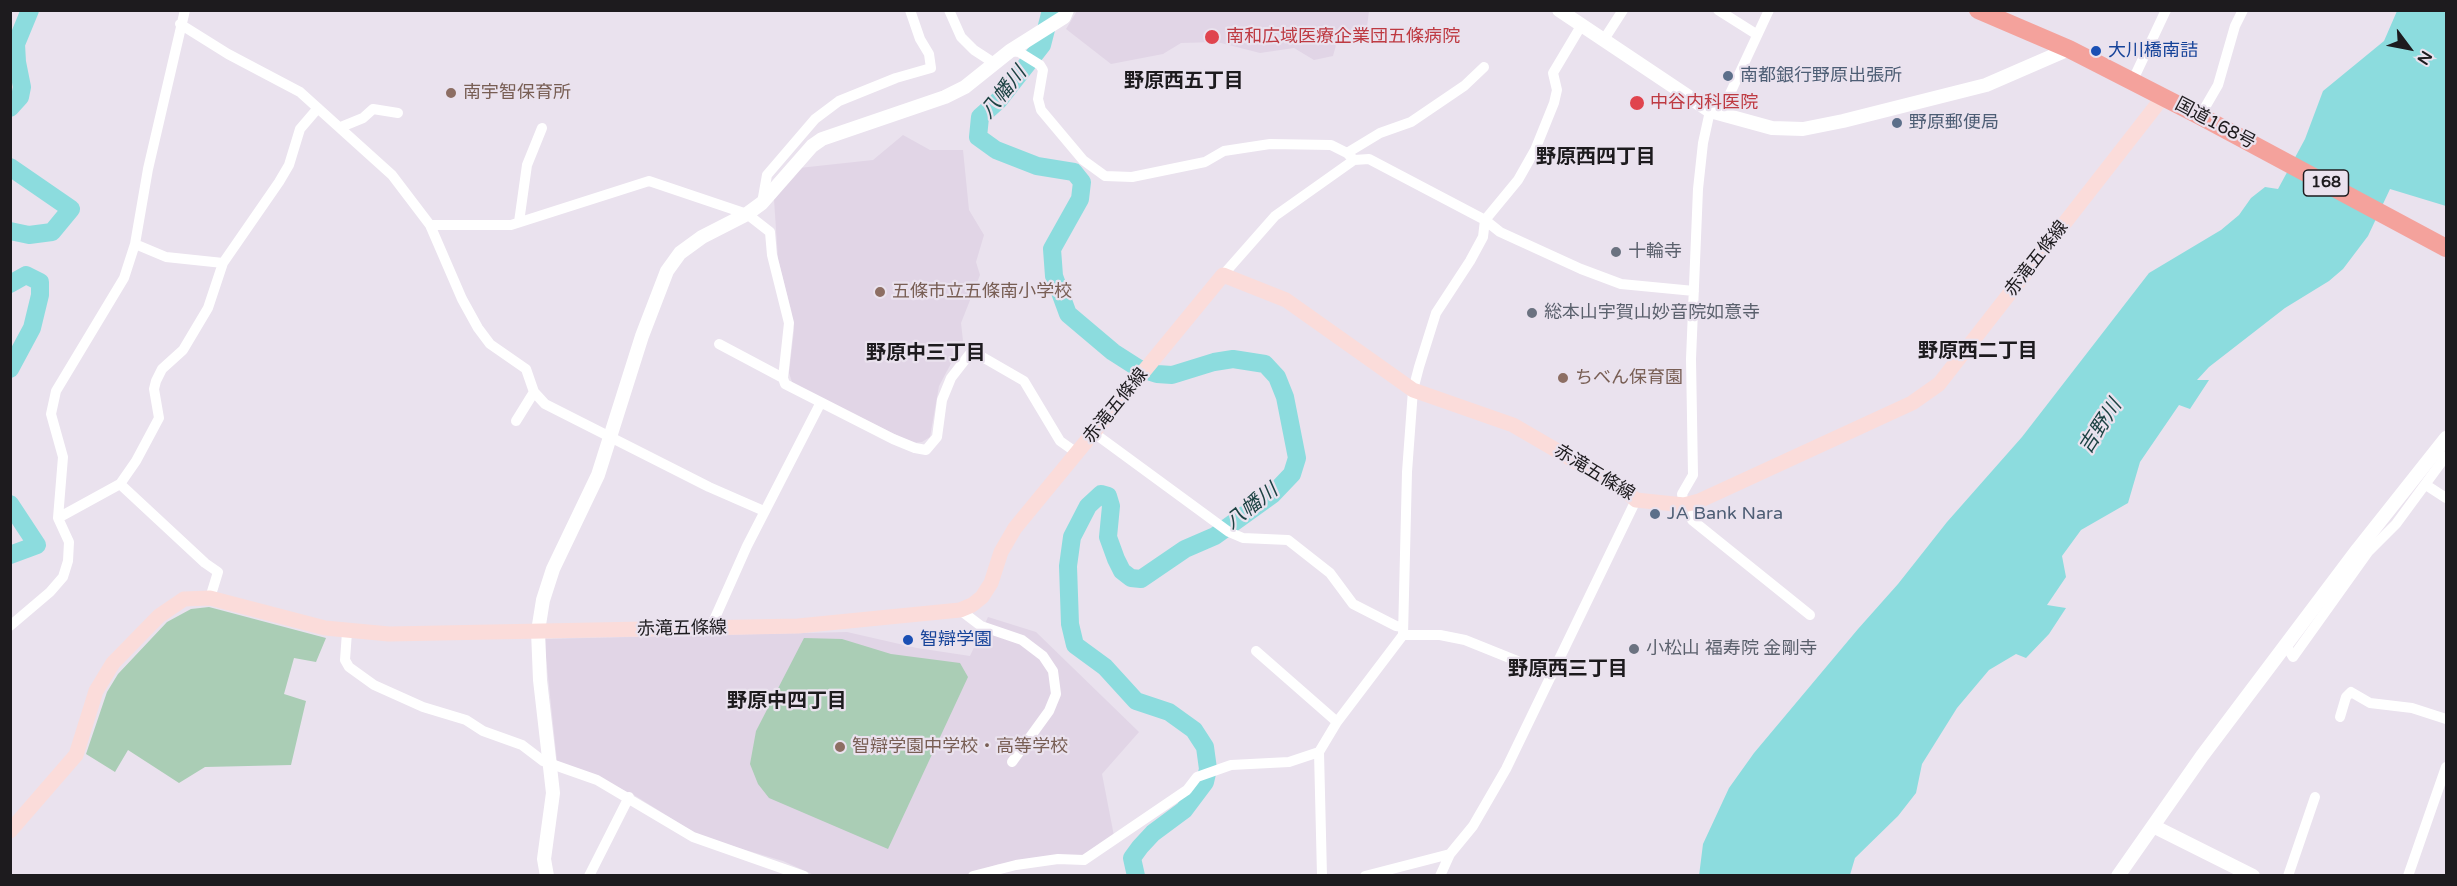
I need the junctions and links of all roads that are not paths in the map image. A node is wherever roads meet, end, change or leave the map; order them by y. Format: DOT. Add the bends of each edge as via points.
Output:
graph roads {
  1 [pos="184,10"];
  2 [pos="910,10"];
  3 [pos="949,10"];
  4 [pos="1559,10"];
  5 [pos="1623,10"];
  6 [pos="1718,10"];
  7 [pos="1769,10"];
  8 [pos="1978,10"];
  9 [pos="2166,10"];
  10 [pos="2238,10"];
  11 [pos="2243,10"];
  12 [pos="1063,15"];
  13 [pos="180,24"];
  14 [pos="1581,26"];
  15 [pos="2235,26"];
  16 [pos="1756,34"];
  17 [pos="1603,40"];
  18 [pos="1019,49"];
  19 [pos="2069,49"];
  20 [pos="994,63"];
  21 [pos="1484,67"];
  22 [pos="2132,82"];
  23 [pos="2163,97"];
  24 [pos="318,108"];
  25 [pos="398,113"];
  26 [pos="1715,113"];
  27 [pos="2203,117"];
  28 [pos="340,127"];
  29 [pos="542,128"];
  30 [pos="1351,157"];
  31 [pos="762,203"];
  32 [pos="747,214"];
  33 [pos="1485,220"];
  34 [pos="519,222"];
  35 [pos="430,225"];
  36 [pos="135,244"];
  37 [pos="2446,248"];
  38 [pos="223,263"];
  39 [pos="1223,275"];
  40 [pos="1694,291"];
  41 [pos="718,344"];
  42 [pos="783,378"];
  43 [pos="1413,390"];
  44 [pos="534,392"];
  45 [pos="820,404"];
  46 [pos="516,421"];
  47 [pos="1094,433"];
  48 [pos="608,436"];
  49 [pos="2446,438"];
  50 [pos="1077,453"];
  51 [pos="2446,456"];
  52 [pos="120,484"];
  53 [pos="2426,485"];
  54 [pos="2446,498"];
  55 [pos="1636,500"];
  56 [pos="1683,505"];
  57 [pos="764,511"];
  58 [pos="58,518"];
  59 [pos="210,598"];
  60 [pos="960,610"];
  61 [pos="1810,615"];
  62 [pos="10,626"];
  63 [pos="710,629"];
  64 [pos="538,631"];
  65 [pos="1403,631"];
  66 [pos="347,632"];
  67 [pos="2287,647"];
  68 [pos="1256,651"];
  69 [pos="1552,675"];
  70 [pos="2340,717"];
  71 [pos="2446,719"];
  72 [pos="1337,722"];
  73 [pos="1319,752"];
  74 [pos="1011,762"];
  75 [pos="552,764"];
  76 [pos="2446,767"];
  77 [pos="629,797"];
  78 [pos="2315,797"];
  79 [pos="2154,827"];
  80 [pos="10,831"];
  81 [pos="1450,854"];
  82 [pos="547,876"];
  83 [pos="589,876"];
  84 [pos="804,876"];
  85 [pos="973,876"];
  86 [pos="1322,876"];
  87 [pos="1365,876"];
  88 [pos="1440,876"];
  89 [pos="2118,876"];
  90 [pos="2253,876"];
  91 [pos="2288,876"];
  92 [pos="2408,876"];
  1 -- 13 [label="street"];
  2 -- 31 [label="street" via="931,68 839,101 815,118 767,175"];
  3 -- 20 [label="street" via="961,37"];
  4 -- 14 [label="street"];
  5 -- 17 [label="street"];
  6 -- 16 [label="street"];
  7 -- 16 [label="street"];
  8 -- 19 [label="highway, 国道168号 / 168"];
  9 -- 22 [label="street"];
  10 -- 15 [label="street"];
  11 -- 15 [label="street"];
  12 -- 18 [label="street"];
  13 -- 24 [label="street" via="300,92"];
  13 -- 36 [label="street"];
  14 -- 17 [label="street"];
  14 -- 33 [label="street" via="1553,73 1557,90 1554,103 1535,150 1518,180"];
  15 -- 27 [label="street" via="2218,85"];
  16 -- 26 [label="street"];
  17 -- 26 [label="street"];
  18 -- 20 [label="street"];
  18 -- 30 [label="street" via="1042,70 1038,99 1041,111 1083,160 1105,176 1132,177 1205,162 1224,151 1270,144 1331,145"];
  19 -- 22 [label="highway, 国道168号 / 168"];
  19 -- 26 [label="street" via="1986,85 1803,129 1772,128"];
  20 -- 31 [label="street" via="965,87 945,97 822,139"];
  21 -- 30 [label="street" via="1412,122 1380,133"];
  22 -- 23 [label="highway, 国道168号 / 168"];
  23 -- 27 [label="highway, 国道168号 / 168"];
  23 -- 56 [label="main road, 赤滝五條線" via="1939,384 1912,403 1714,495"];
  24 -- 28 [label="street"];
  24 -- 38 [label="street" via="300,129 289,165 279,182"];
  25 -- 28 [label="street" via="373,109 363,118"];
  26 -- 40 [label="street" via="1703,143"];
  27 -- 37 [label="highway, 国道168号 / 168"];
  28 -- 35 [label="street" via="392,175"];
  29 -- 34 [label="street" via="526,165"];
  30 -- 33 [label="street" via="1369,159"];
  30 -- 39 [label="street" via="1275,216"];
  31 -- 32 [label="street"];
  32 -- 34 [label="street" via="650,181"];
  32 -- 42 [label="street" via="771,232 772,255 789,323"];
  32 -- 48 [label="street" via="702,237 680,253 667,271"];
  33 -- 40 [label="street" via="1500,232 1621,284"];
  33 -- 43 [label="street" via="1483,237 1436,313"];
  34 -- 35 [label="street"];
  35 -- 44 [label="street" via="478,328 489,344 526,369"];
  36 -- 38 [label="street" via="166,257"];
  36 -- 58 [label="street" via="124,278 56,391 51,414 63,457"];
  38 -- 52 [label="street" via="208,308 183,350 162,369 156,381 159,418"];
  39 -- 43 [label="main road, 赤滝五條線" via="1286,300"];
  39 -- 47 [label="main road, 赤滝五條線"];
  40 -- 56 [label="street" via="1694,475 1682,494"];
  41 -- 42 [label="street"];
  42 -- 45 [label="street" via="797,393"];
  43 -- 55 [label="main road, 赤滝五條線" via="1513,425"];
  43 -- 65 [label="street"];
  44 -- 46 [label="street"];
  44 -- 48 [label="street" via="545,404"];
  45 -- 50 [label="street" via="926,450 937,437 942,400 951,378 972,351 1024,381 1060,441"];
  45 -- 57 [label="street"];
  47 -- 50 [label="main road, 赤滝五條線"];
  47 -- 65 [label="street" via="1229,532 1243,538 1288,540 1330,573 1353,603"];
  48 -- 57 [label="street"];
  48 -- 64 [label="street" via="598,475 553,568"];
  49 -- 67 [label="street"];
  50 -- 60 [label="main road, 赤滝五條線" via="1007,540 992,583 982,597"];
  51 -- 53 [label="street"];
  52 -- 58 [label="street"];
  52 -- 59 [label="street" via="218,573"];
  53 -- 54 [label="street"];
  53 -- 67 [label="street" via="2396,525 2368,552 2293,657"];
  55 -- 56 [label="main road, 赤滝五條線"];
  55 -- 69 [label="street"];
  56 -- 61 [label="street" via="1692,520"];
  57 -- 63 [label="street"];
  58 -- 62 [label="street" via="69,542 63,577"];
  59 -- 66 [label="main road, 赤滝五條線"];
  59 -- 80 [label="main road, 赤滝五條線" via="184,599 171,606 125,648 96,691 76,755"];
  60 -- 63 [label="main road, 赤滝五條線" via="798,626"];
  60 -- 74 [label="street" via="981,626 1022,640 1043,656 1053,671 1056,694 1049,711"];
  63 -- 64 [label="main road, 赤滝五條線"];
  64 -- 66 [label="main road, 赤滝五條線"];
  64 -- 75 [label="street" via="540,680"];
  65 -- 69 [label="street" via="1465,640"];
  65 -- 72 [label="street"];
  66 -- 75 [label="street" via="345,660 374,685 423,707 466,720 483,731 522,745"];
  67 -- 79 [label="street" via="2188,775"];
  68 -- 72 [label="street"];
  69 -- 81 [label="street" via="1506,769 1473,826"];
  70 -- 71 [label="street" via="2351,692 2370,703 2412,708"];
  72 -- 73 [label="street"];
  73 -- 85 [label="street" via="1289,762 1231,765 1197,777 1187,790 1084,860 1016,865"];
  73 -- 86 [label="street"];
  75 -- 77 [label="street" via="597,780"];
  75 -- 82 [label="street" via="553,793 544,859"];
  76 -- 92 [label="street"];
  77 -- 83 [label="street"];
  77 -- 84 [label="street" via="693,837"];
  78 -- 91 [label="street"];
  79 -- 89 [label="street"];
  79 -- 90 [label="street"];
  81 -- 87 [label="street"];
  81 -- 88 [label="street"];
}
